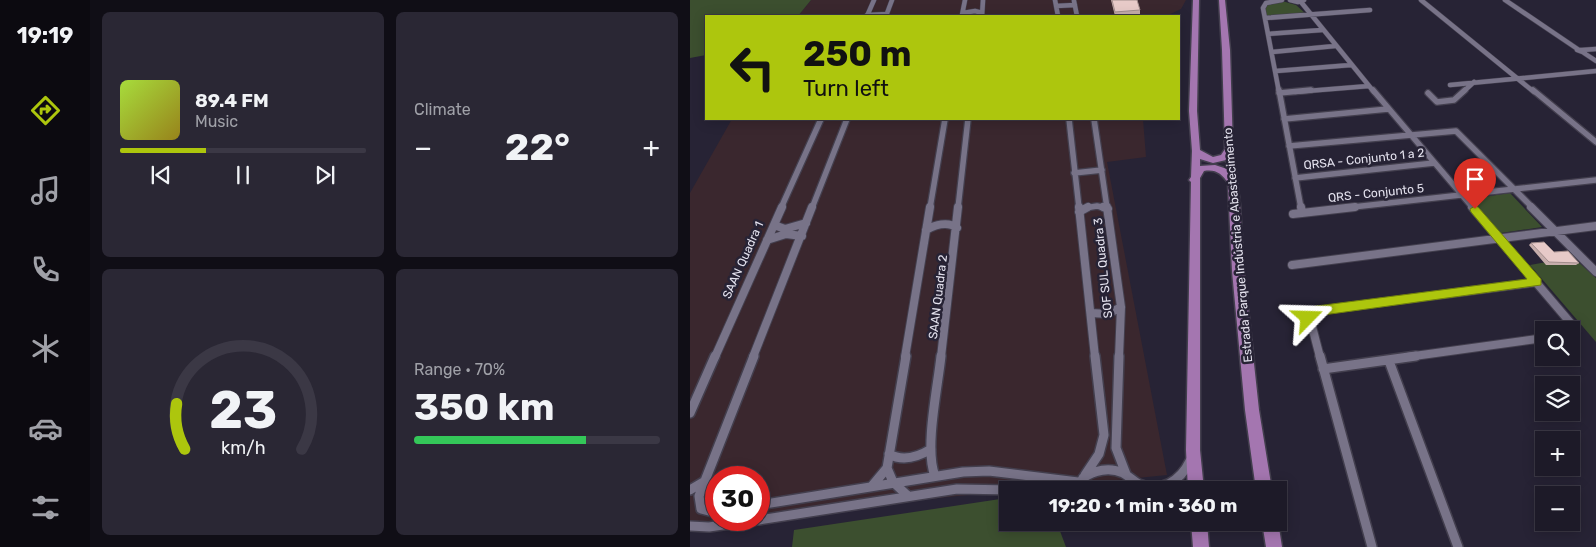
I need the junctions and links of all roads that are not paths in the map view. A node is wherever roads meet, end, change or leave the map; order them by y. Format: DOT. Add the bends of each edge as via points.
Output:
graph roads {
  1 [pos="874,0"];
  2 [pos="892,0"];
  3 [pos="965,0"];
  4 [pos="983,0"];
  5 [pos="1196,0"];
  6 [pos="1222,0"];
  7 [pos="1281,0"];
  8 [pos="1421,0"];
  9 [pos="1505,0"];
  10 [pos="1293,1"];
  11 [pos="1074,2"];
  12 [pos="1304,2"];
  13 [pos="1056,3"];
  14 [pos="964,7"];
  15 [pos="1370,10"];
  16 [pos="982,12"];
  17 [pos="1309,14"];
  18 [pos="867,15"];
  19 [pos="886,15"];
  20 [pos="963,15"];
  21 [pos="1077,15"];
  22 [pos="1264,18"];
  23 [pos="1322,30"];
  24 [pos="1268,34"];
  25 [pos="1335,46"];
  26 [pos="1596,49"];
  27 [pos="1582,51"];
  28 [pos="1272,52"];
  29 [pos="1596,60"];
  30 [pos="1351,65"];
  31 [pos="1596,71"];
  32 [pos="1276,72"];
  33 [pos="1518,78"];
  34 [pos="1474,82"];
  35 [pos="1450,85"];
  36 [pos="1369,86"];
  37 [pos="1428,93"];
  38 [pos="1280,94"];
  39 [pos="1388,109"];
  40 [pos="1284,119"];
  41 [pos="821,120"];
  42 [pos="847,120"];
  43 [pos="945,120"];
  44 [pos="968,120"];
  45 [pos="1069,120"];
  46 [pos="1094,120"];
  47 [pos="1410,134"];
  48 [pos="1596,142"];
  49 [pos="1290,146"];
  50 [pos="1229,149"];
  51 [pos="1196,151"];
  52 [pos="1434,163"];
  53 [pos="1102,170"];
  54 [pos="1074,173"];
  55 [pos="1295,178"];
  56 [pos="1194,180"];
  57 [pos="1596,180"];
  58 [pos="1232,182"];
  59 [pos="1513,189"];
  60 [pos="1462,195"];
  61 [pos="1106,196"];
  62 [pos="1078,200"];
  63 [pos="1108,209"];
  64 [pos="1079,212"];
  65 [pos="1302,213"];
  66 [pos="1293,214"];
  67 [pos="958,215"];
  68 [pos="928,219"];
  69 [pos="806,223"];
  70 [pos="774,225"];
  71 [pos="1596,226"];
  72 [pos="957,228"];
  73 [pos="926,230"];
  74 [pos="1554,232"];
  75 [pos="802,236"];
  76 [pos="1499,238"];
  77 [pos="767,240"];
  78 [pos="1292,265"];
  79 [pos="1596,272"];
  80 [pos="1537,282"];
  81 [pos="1121,307"];
  82 [pos="1091,312"];
  83 [pos="1569,321"];
  84 [pos="1535,339"];
  85 [pos="1389,362"];
  86 [pos="1323,370"];
  87 [pos="690,413"];
  88 [pos="932,449"];
  89 [pos="1193,450"];
  90 [pos="889,454"];
  91 [pos="712,466"];
  92 [pos="887,468"];
  93 [pos="935,476"];
  94 [pos="705,481"];
  95 [pos="1072,481"];
  96 [pos="1081,481"];
  97 [pos="1082,481"];
  98 [pos="1129,481"];
  99 [pos="1131,481"];
  100 [pos="1174,481"];
  101 [pos="1195,481"];
  102 [pos="1263,481"];
  103 [pos="705,482"];
  104 [pos="893,482"];
  105 [pos="872,486"];
  106 [pos="690,490"];
  107 [pos="999,490"];
  108 [pos="908,496"];
  109 [pos="770,503"];
  110 [pos="705,512"];
  111 [pos="770,518"];
  112 [pos="690,526"];
  113 [pos="705,527"];
  114 [pos="1194,531"];
  115 [pos="1200,531"];
  116 [pos="1271,531"];
  117 [pos="1201,546"];
  118 [pos="1274,547"];
  119 [pos="1372,547"];
  120 [pos="1458,547"];
  1 -- 18 [label="street"];
  2 -- 19 [label="street"];
  3 -- 14 [label="street"];
  4 -- 16 [label="street"];
  5 -- 51 [label="highway" via="1193,111"];
  6 -- 50 [label="highway, Estrada Parque Indústria e Abastecimento"];
  7 -- 10 [label="street"];
  7 -- 22 [label="street" via="1263,5"];
  8 -- 33 [label="street"];
  9 -- 27 [label="street"];
  10 -- 12 [label="street"];
  11 -- 13 [label="street"];
  11 -- 21 [label="street"];
  12 -- 17 [label="street"];
  14 -- 16 [label="street"];
  14 -- 20 [label="street"];
  15 -- 17 [label="street"];
  16 -- 20 [label="street"];
  17 -- 22 [label="street"];
  17 -- 23 [label="street"];
  18 -- 19 [label="street"];
  22 -- 24 [label="street"];
  23 -- 24 [label="street"];
  23 -- 25 [label="street"];
  24 -- 28 [label="street"];
  25 -- 28 [label="street"];
  25 -- 30 [label="street"];
  26 -- 27 [label="street"];
  27 -- 29 [label="street"];
  28 -- 32 [label="street"];
  30 -- 32 [label="street"];
  30 -- 36 [label="street"];
  31 -- 33 [label="street"];
  32 -- 38 [label="street"];
  33 -- 34 [label="street"];
  33 -- 48 [label="street"];
  34 -- 35 [label="street"];
  34 -- 37 [label="street" via="1451,100 1437,102"];
  36 -- 38 [label="street"];
  36 -- 39 [label="street"];
  38 -- 40 [label="street"];
  39 -- 40 [label="street"];
  39 -- 47 [label="street"];
  40 -- 49 [label="street"];
  41 -- 70 [label="street, SAAN Quadra 1"];
  42 -- 69 [label="street"];
  43 -- 68 [label="street"];
  44 -- 67 [label="street, SAAN Quadra 2"];
  45 -- 54 [label="street"];
  46 -- 53 [label="street, SOF SUL Quadra 3"];
  47 -- 49 [label="street"];
  47 -- 52 [label="street"];
  47 -- 59 [label="street" via="1458,132"];
  49 -- 55 [label="street"];
  50 -- 51 [label="highway" via="1225,157 1216,160 1206,159"];
  50 -- 58 [label="highway, Estrada Parque Indústria e Abastecimento"];
  51 -- 56 [label="highway"];
  52 -- 55 [label="street, QRSA - Conjunto 1 a 2"];
  52 -- 60 [label="street"];
  53 -- 54 [label="street"];
  53 -- 61 [label="street, SOF SUL Quadra 3"];
  54 -- 62 [label="street"];
  55 -- 65 [label="street"];
  56 -- 58 [label="highway" via="1201,170 1214,167 1224,170"];
  56 -- 89 [label="highway"];
  57 -- 59 [label="street, QRS - Conjunto 5"];
  58 -- 102 [label="highway, Estrada Parque Indústria e Abastecimento" via="1252,410"];
  59 -- 60 [label="street, QRS - Conjunto 5"];
  59 -- 74 [label="street"];
  60 -- 65 [label="street, QRS - Conjunto 5"];
  60 -- 76 [label="street"];
  61 -- 62 [label="street" via="1096,202"];
  61 -- 63 [label="street, SOF SUL Quadra 3"];
  62 -- 64 [label="street"];
  63 -- 64 [label="street" via="1091,206"];
  63 -- 81 [label="street, SOF SUL Quadra 3"];
  64 -- 82 [label="street"];
  65 -- 66 [label="street, QRS - Conjunto 5"];
  67 -- 68 [label="street" via="943,220"];
  67 -- 72 [label="street, SAAN Quadra 2"];
  68 -- 73 [label="street"];
  69 -- 70 [label="street" via="784,229"];
  69 -- 75 [label="street"];
  70 -- 77 [label="street, SAAN Quadra 1"];
  71 -- 74 [label="street"];
  72 -- 73 [label="street" via="941,224"];
  72 -- 88 [label="street, SAAN Quadra 2"];
  73 -- 90 [label="street"];
  74 -- 76 [label="street"];
  74 -- 79 [label="street"];
  75 -- 77 [label="street" via="786,234"];
  75 -- 91 [label="street"];
  76 -- 78 [label="street"];
  76 -- 80 [label="street"];
  77 -- 87 [label="street, SAAN Quadra 1"];
  80 -- 83 [label="street"];
  80 -- 86 [label="street" via="1310,313 1308,318"];
  81 -- 82 [label="street" via="1108,314"];
  81 -- 99 [label="street, SOF SUL Quadra 3" via="1116,448"];
  82 -- 96 [label="street" via="1104,434 1099,454"];
  84 -- 85 [label="street"];
  85 -- 86 [label="street"];
  85 -- 120 [label="street"];
  86 -- 119 [label="street"];
  88 -- 90 [label="street" via="910,458 895,458"];
  88 -- 93 [label="street, SAAN Quadra 2" via="931,466"];
  89 -- 100 [label="street" via="1187,469"];
  89 -- 101 [label="highway"];
  90 -- 92 [label="street"];
  92 -- 104 [label="street"];
  92 -- 105 [label="street"];
  93 -- 95 [label="street" via="989,471"];
  93 -- 104 [label="street"];
  94 -- 106 [label="street"];
  97 -- 98 [label="street" via="1105,470"];
  103 -- 110 [label="street" via="699,504"];
  104 -- 105 [label="street"];
  104 -- 108 [label="street"];
  105 -- 109 [label="street"];
  107 -- 108 [label="street" via="957,488"];
  108 -- 111 [label="street"];
  112 -- 113 [label="street"];
  114 -- 117 [label="street"];
  115 -- 117 [label="highway"];
  116 -- 118 [label="highway"];
}
